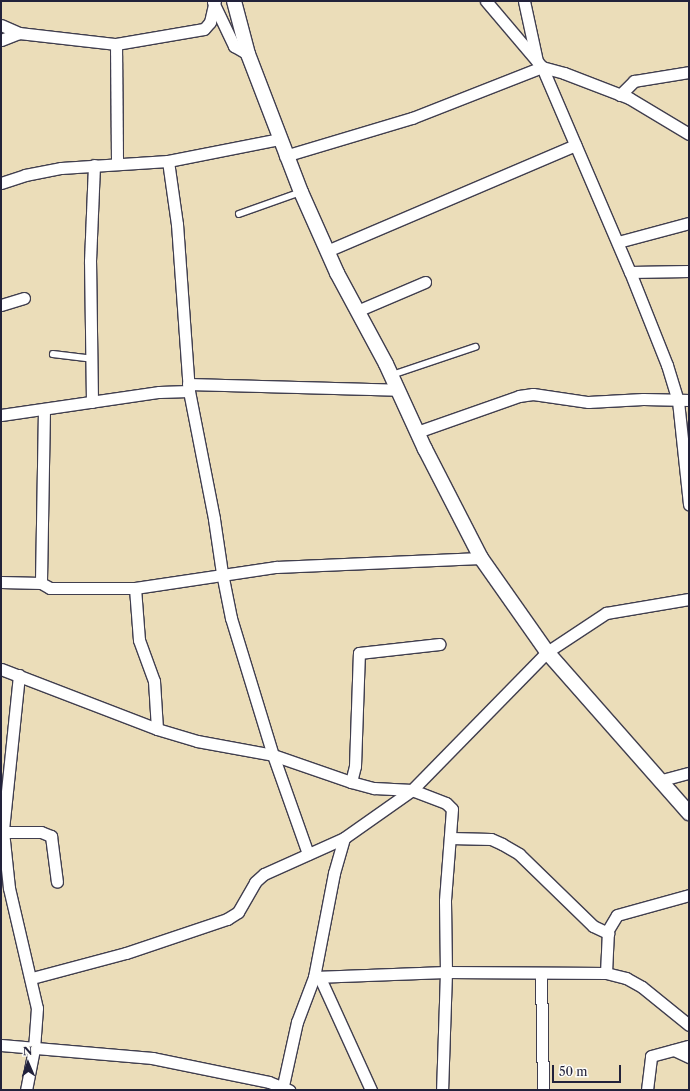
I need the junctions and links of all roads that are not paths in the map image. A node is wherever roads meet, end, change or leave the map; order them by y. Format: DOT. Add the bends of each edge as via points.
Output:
graph roads {
  1 [pos="234,1"];
  2 [pos="486,1"];
  3 [pos="524,1"];
  4 [pos="214,2"];
  5 [pos="526,20"];
  6 [pos="1,25"];
  7 [pos="509,29"];
  8 [pos="19,33"];
  9 [pos="1,40"];
  10 [pos="116,44"];
  11 [pos="248,54"];
  12 [pos="539,64"];
  13 [pos="689,72"];
  14 [pos="620,94"];
  15 [pos="689,134"];
  16 [pos="279,139"];
  17 [pos="575,144"];
  18 [pos="285,156"];
  19 [pos="168,161"];
  20 [pos="117,164"];
  21 [pos="94,165"];
  22 [pos="1,183"];
  23 [pos="301,192"];
  24 [pos="239,214"];
  25 [pos="689,224"];
  26 [pos="618,242"];
  27 [pos="328,251"];
  28 [pos="689,271"];
  29 [pos="630,272"];
  30 [pos="425,282"];
  31 [pos="24,298"];
  32 [pos="1,304"];
  33 [pos="357,311"];
  34 [pos="475,347"];
  35 [pos="53,354"];
  36 [pos="93,360"];
  37 [pos="392,375"];
  38 [pos="189,387"];
  39 [pos="398,390"];
  40 [pos="689,400"];
  41 [pos="92,402"];
  42 [pos="678,402"];
  43 [pos="44,410"];
  44 [pos="1,415"];
  45 [pos="418,432"];
  46 [pos="688,498"];
  47 [pos="481,558"];
  48 [pos="222,573"];
  49 [pos="1,582"];
  50 [pos="41,583"];
  51 [pos="136,588"];
  52 [pos="689,599"];
  53 [pos="439,644"];
  54 [pos="546,652"];
  55 [pos="1,669"];
  56 [pos="20,675"];
  57 [pos="156,729"];
  58 [pos="272,755"];
  59 [pos="689,773"];
  60 [pos="662,780"];
  61 [pos="351,782"];
  62 [pos="412,790"];
  63 [pos="689,813"];
  64 [pos="2,831"];
  65 [pos="344,838"];
  66 [pos="450,838"];
  67 [pos="308,854"];
  68 [pos="57,882"];
  69 [pos="689,895"];
  70 [pos="608,933"];
  71 [pos="446,972"];
  72 [pos="606,973"];
  73 [pos="541,974"];
  74 [pos="32,978"];
  75 [pos="317,978"];
  76 [pos="689,1025"];
  77 [pos="1,1045"];
  78 [pos="689,1046"];
  79 [pos="34,1049"];
  80 [pos="674,1050"];
  81 [pos="689,1057"];
  82 [pos="284,1088"];
  83 [pos="26,1090"];
  84 [pos="371,1090"];
  85 [pos="442,1090"];
  86 [pos="543,1090"];
  87 [pos="647,1090"];
  1 -- 11 [label="street"];
  2 -- 7 [label="street"];
  3 -- 5 [label="street"];
  4 -- 10 [label="street" via="210,22 204,28"];
  4 -- 11 [label="street" via="234,46"];
  5 -- 7 [label="street"];
  5 -- 12 [label="street"];
  6 -- 8 [label="street"];
  7 -- 12 [label="street"];
  8 -- 9 [label="street"];
  8 -- 10 [label="street"];
  10 -- 20 [label="street"];
  11 -- 16 [label="street"];
  12 -- 14 [label="street"];
  12 -- 17 [label="street"];
  12 -- 18 [label="street" via="412,118"];
  13 -- 14 [label="street" via="634,81"];
  14 -- 15 [label="street" via="664,117"];
  16 -- 18 [label="street"];
  16 -- 19 [label="street"];
  17 -- 26 [label="street"];
  17 -- 27 [label="street"];
  18 -- 23 [label="street"];
  19 -- 20 [label="street"];
  19 -- 38 [label="street" via="178,224"];
  20 -- 21 [label="street"];
  21 -- 22 [label="street" via="25,175"];
  21 -- 36 [label="street" via="90,260"];
  23 -- 24 [label="lane"];
  23 -- 27 [label="street"];
  25 -- 26 [label="street"];
  26 -- 29 [label="street"];
  27 -- 33 [label="street"];
  28 -- 29 [label="street"];
  29 -- 42 [label="street" via="667,365"];
  30 -- 33 [label="street"];
  31 -- 32 [label="street"];
  33 -- 37 [label="street"];
  34 -- 37 [label="lane"];
  35 -- 36 [label="lane"];
  36 -- 41 [label="street"];
  37 -- 39 [label="street"];
  38 -- 39 [label="street"];
  38 -- 41 [label="street"];
  38 -- 48 [label="street"];
  39 -- 45 [label="street"];
  40 -- 42 [label="street"];
  41 -- 43 [label="street"];
  42 -- 45 [label="street" via="650,399 588,402 533,394 519,396"];
  42 -- 46 [label="street"];
  43 -- 44 [label="street"];
  43 -- 50 [label="street"];
  45 -- 47 [label="street"];
  47 -- 48 [label="street" via="276,567"];
  47 -- 54 [label="street"];
  48 -- 51 [label="street"];
  48 -- 58 [label="street" via="231,618"];
  49 -- 50 [label="street"];
  50 -- 51 [label="street" via="50,588 65,590"];
  51 -- 57 [label="street" via="139,640 154,681"];
  52 -- 54 [label="street" via="606,613"];
  53 -- 61 [label="street" via="359,652 355,766"];
  54 -- 60 [label="street"];
  54 -- 62 [label="street"];
  55 -- 56 [label="street"];
  56 -- 57 [label="street"];
  56 -- 64 [label="street"];
  57 -- 58 [label="street"];
  58 -- 61 [label="street"];
  58 -- 67 [label="street"];
  59 -- 60 [label="street"];
  60 -- 63 [label="street"];
  61 -- 62 [label="street" via="374,788"];
  62 -- 65 [label="street"];
  62 -- 66 [label="street" via="436,797 452,809"];
  64 -- 68 [label="street" via="41,832 51,836"];
  64 -- 74 [label="street" via="9,888"];
  65 -- 67 [label="street"];
  65 -- 75 [label="street" via="334,874"];
  66 -- 70 [label="street" via="491,839 508,847 559,891 593,926"];
  66 -- 71 [label="street" via="445,901"];
  67 -- 74 [label="street" via="264,874 255,882 238,912 227,919 120,954"];
  69 -- 70 [label="street" via="617,915"];
  70 -- 72 [label="street"];
  71 -- 73 [label="street"];
  71 -- 75 [label="street"];
  71 -- 85 [label="street"];
  72 -- 73 [label="street"];
  72 -- 76 [label="street" via="626,978 642,987"];
  73 -- 86 [label="street"];
  74 -- 79 [label="street" via="37,1008"];
  75 -- 82 [label="street" via="297,1022"];
  75 -- 84 [label="street"];
  77 -- 79 [label="street"];
  78 -- 80 [label="street"];
  79 -- 82 [label="street" via="152,1058"];
  79 -- 83 [label="street"];
  80 -- 81 [label="street"];
  80 -- 87 [label="street" via="651,1056"];
}
